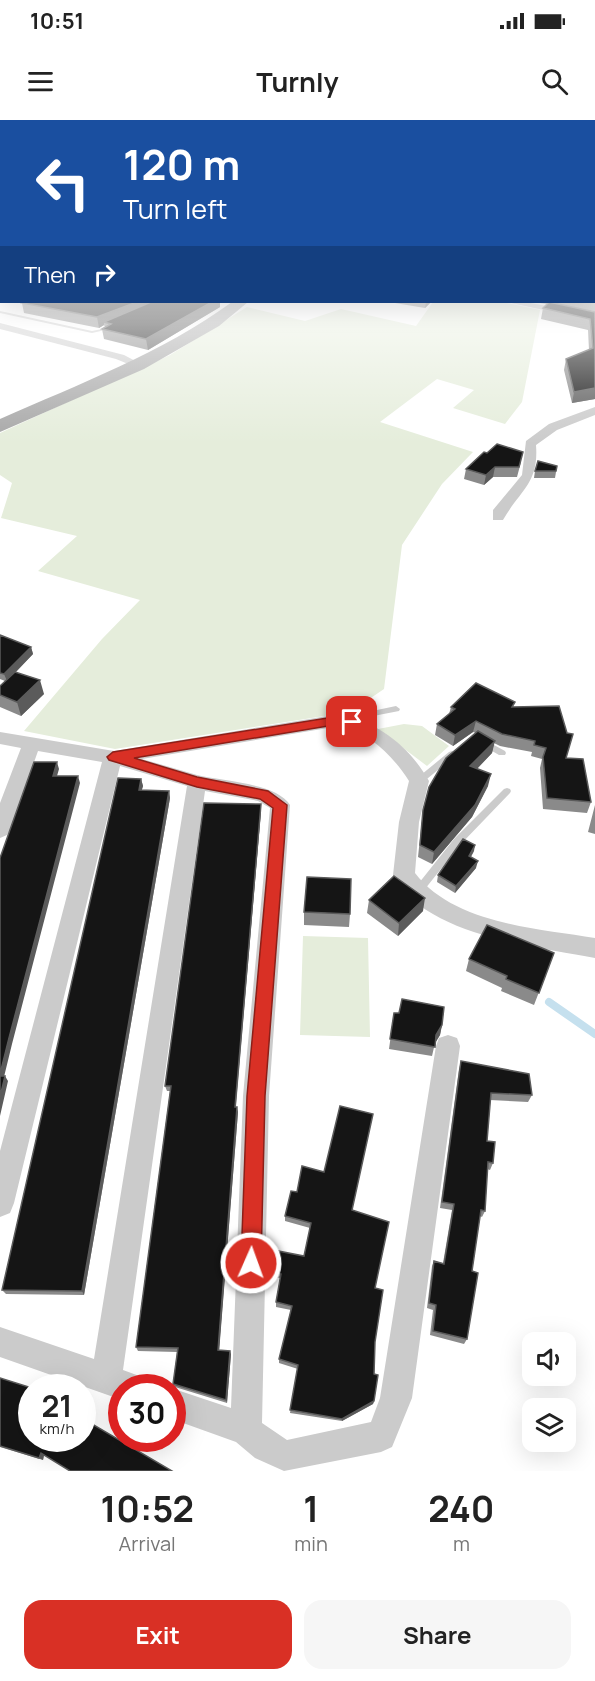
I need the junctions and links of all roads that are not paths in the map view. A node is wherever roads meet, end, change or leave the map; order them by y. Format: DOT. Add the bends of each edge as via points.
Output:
graph roads {
  1 [pos="28,318"];
  2 [pos="218,318"];
  3 [pos="117,325"];
  4 [pos="0,326"];
  5 [pos="0,332"];
  6 [pos="138,365"];
  7 [pos="595,411"];
  8 [pos="0,426"];
  9 [pos="498,517"];
  10 [pos="396,709"];
  11 [pos="352,722"];
  12 [pos="474,737"];
  13 [pos="0,738"];
  14 [pos="465,744"];
  15 [pos="31,745"];
  16 [pos="502,753"];
  17 [pos="113,757"];
  18 [pos="419,781"];
  19 [pos="197,782"];
  20 [pos="507,791"];
  21 [pos="0,830"];
  22 [pos="418,891"];
  23 [pos="595,948"];
  24 [pos="448,1046"];
  25 [pos="0,1203"];
  26 [pos="0,1342"];
  27 [pos="119,1374"];
  28 [pos="108,1380"];
  29 [pos="186,1408"];
  30 [pos="246,1430"];
  1 -- 3 [label="lane" via="92,332"];
  2 -- 6 [label="main road"];
  4 -- 6 [label="street"];
  5 -- 6 [label="street"];
  6 -- 8 [label="main road"];
  7 -- 9 [label="street" via="539,435 530,444 530,477"];
  10 -- 11 [label="lane"];
  11 -- 17 [label="street" via="340,720"];
  11 -- 18 [label="street" via="362,724 389,746 408,763"];
  12 -- 16 [label="lane"];
  13 -- 15 [label="street"];
  14 -- 18 [label="lane"];
  15 -- 17 [label="street"];
  15 -- 21 [label="street"];
  17 -- 19 [label="street"];
  17 -- 25 [label="street"];
  18 -- 22 [label="street" via="409,822 404,874"];
  19 -- 27 [label="street"];
  19 -- 30 [label="street" via="263,795 280,805 256,1096"];
  20 -- 22 [label="lane" via="457,842"];
  22 -- 23 [label="street" via="423,898 476,921 515,933"];
  24 -- 30 [label="street" via="396,1398 381,1436 287,1456 266,1447"];
  26 -- 28 [label="street"];
  29 -- 30 [label="street"];
}
